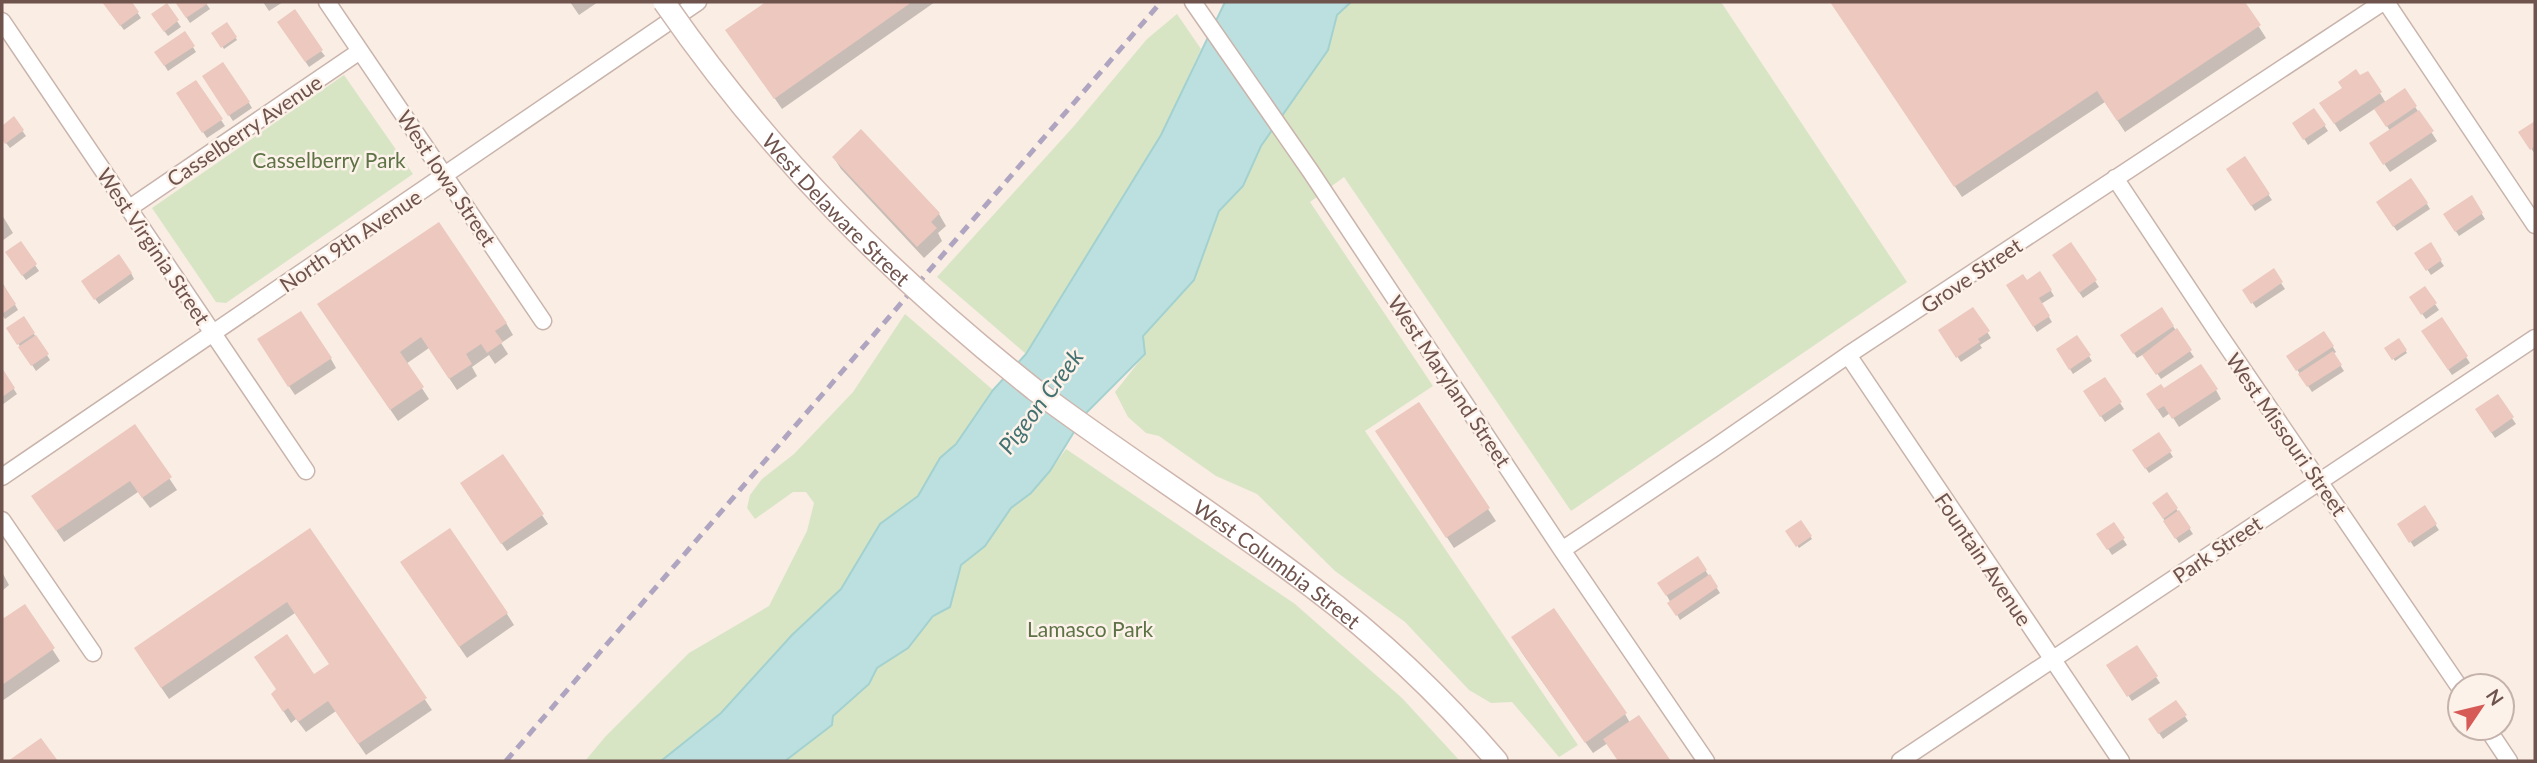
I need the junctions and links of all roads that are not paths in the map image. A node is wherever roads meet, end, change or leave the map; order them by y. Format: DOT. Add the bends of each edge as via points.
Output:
graph roads {
  1 [pos="327,2"];
  2 [pos="664,2"];
  3 [pos="698,2"];
  4 [pos="2384,2"];
  5 [pos="1195,5"];
  6 [pos="2,21"];
  7 [pos="360,51"];
  8 [pos="444,175"];
  9 [pos="2115,178"];
  10 [pos="128,209"];
  11 [pos="2535,225"];
  12 [pos="543,321"];
  13 [pos="213,333"];
  14 [pos="2535,338"];
  15 [pos="1848,355"];
  16 [pos="1035,390"];
  17 [pos="306,471"];
  18 [pos="2,477"];
  19 [pos="2320,481"];
  20 [pos="2,520"];
  21 [pos="1562,550"];
  22 [pos="93,653"];
  23 [pos="2052,660"];
  24 [pos="2449,672"];
  25 [pos="2496,742"];
  26 [pos="1497,761"];
  27 [pos="1706,761"];
  28 [pos="1900,761"];
  29 [pos="2121,761"];
  30 [pos="2509,761"];
  1 -- 7 [label="street, West Iowa Street"];
  2 -- 16 [label="main road, West Delaware Street, bridge" via="712,69 800,174 904,280"];
  3 -- 8 [label="street, North 9th Avenue"];
  4 -- 9 [label="street, Grove Street"];
  4 -- 11 [label="street"];
  5 -- 21 [label="street, West Maryland Street"];
  6 -- 10 [label="street, West Virginia Street"];
  7 -- 8 [label="street, West Iowa Street"];
  7 -- 10 [label="street, Casselberry Avenue"];
  8 -- 12 [label="street, West Iowa Street"];
  8 -- 13 [label="street, North 9th Avenue"];
  9 -- 15 [label="street, Grove Street"];
  9 -- 19 [label="street, West Missouri Street"];
  10 -- 13 [label="street, West Virginia Street"];
  13 -- 17 [label="street, West Virginia Street"];
  13 -- 18 [label="street, North 9th Avenue"];
  14 -- 19 [label="street, Park Street"];
  15 -- 21 [label="street, Grove Street"];
  15 -- 23 [label="street, Fountain Avenue"];
  16 -- 26 [label="main road, West Columbia Street" via="1313,587 1421,680"];
  19 -- 23 [label="street, Park Street"];
  19 -- 24 [label="street, West Missouri Street"];
  20 -- 22 [label="street"];
  21 -- 27 [label="street, West Maryland Street"];
  23 -- 28 [label="street, Park Street"];
  23 -- 29 [label="street, Fountain Avenue"];
  25 -- 30 [label="street"];
}
